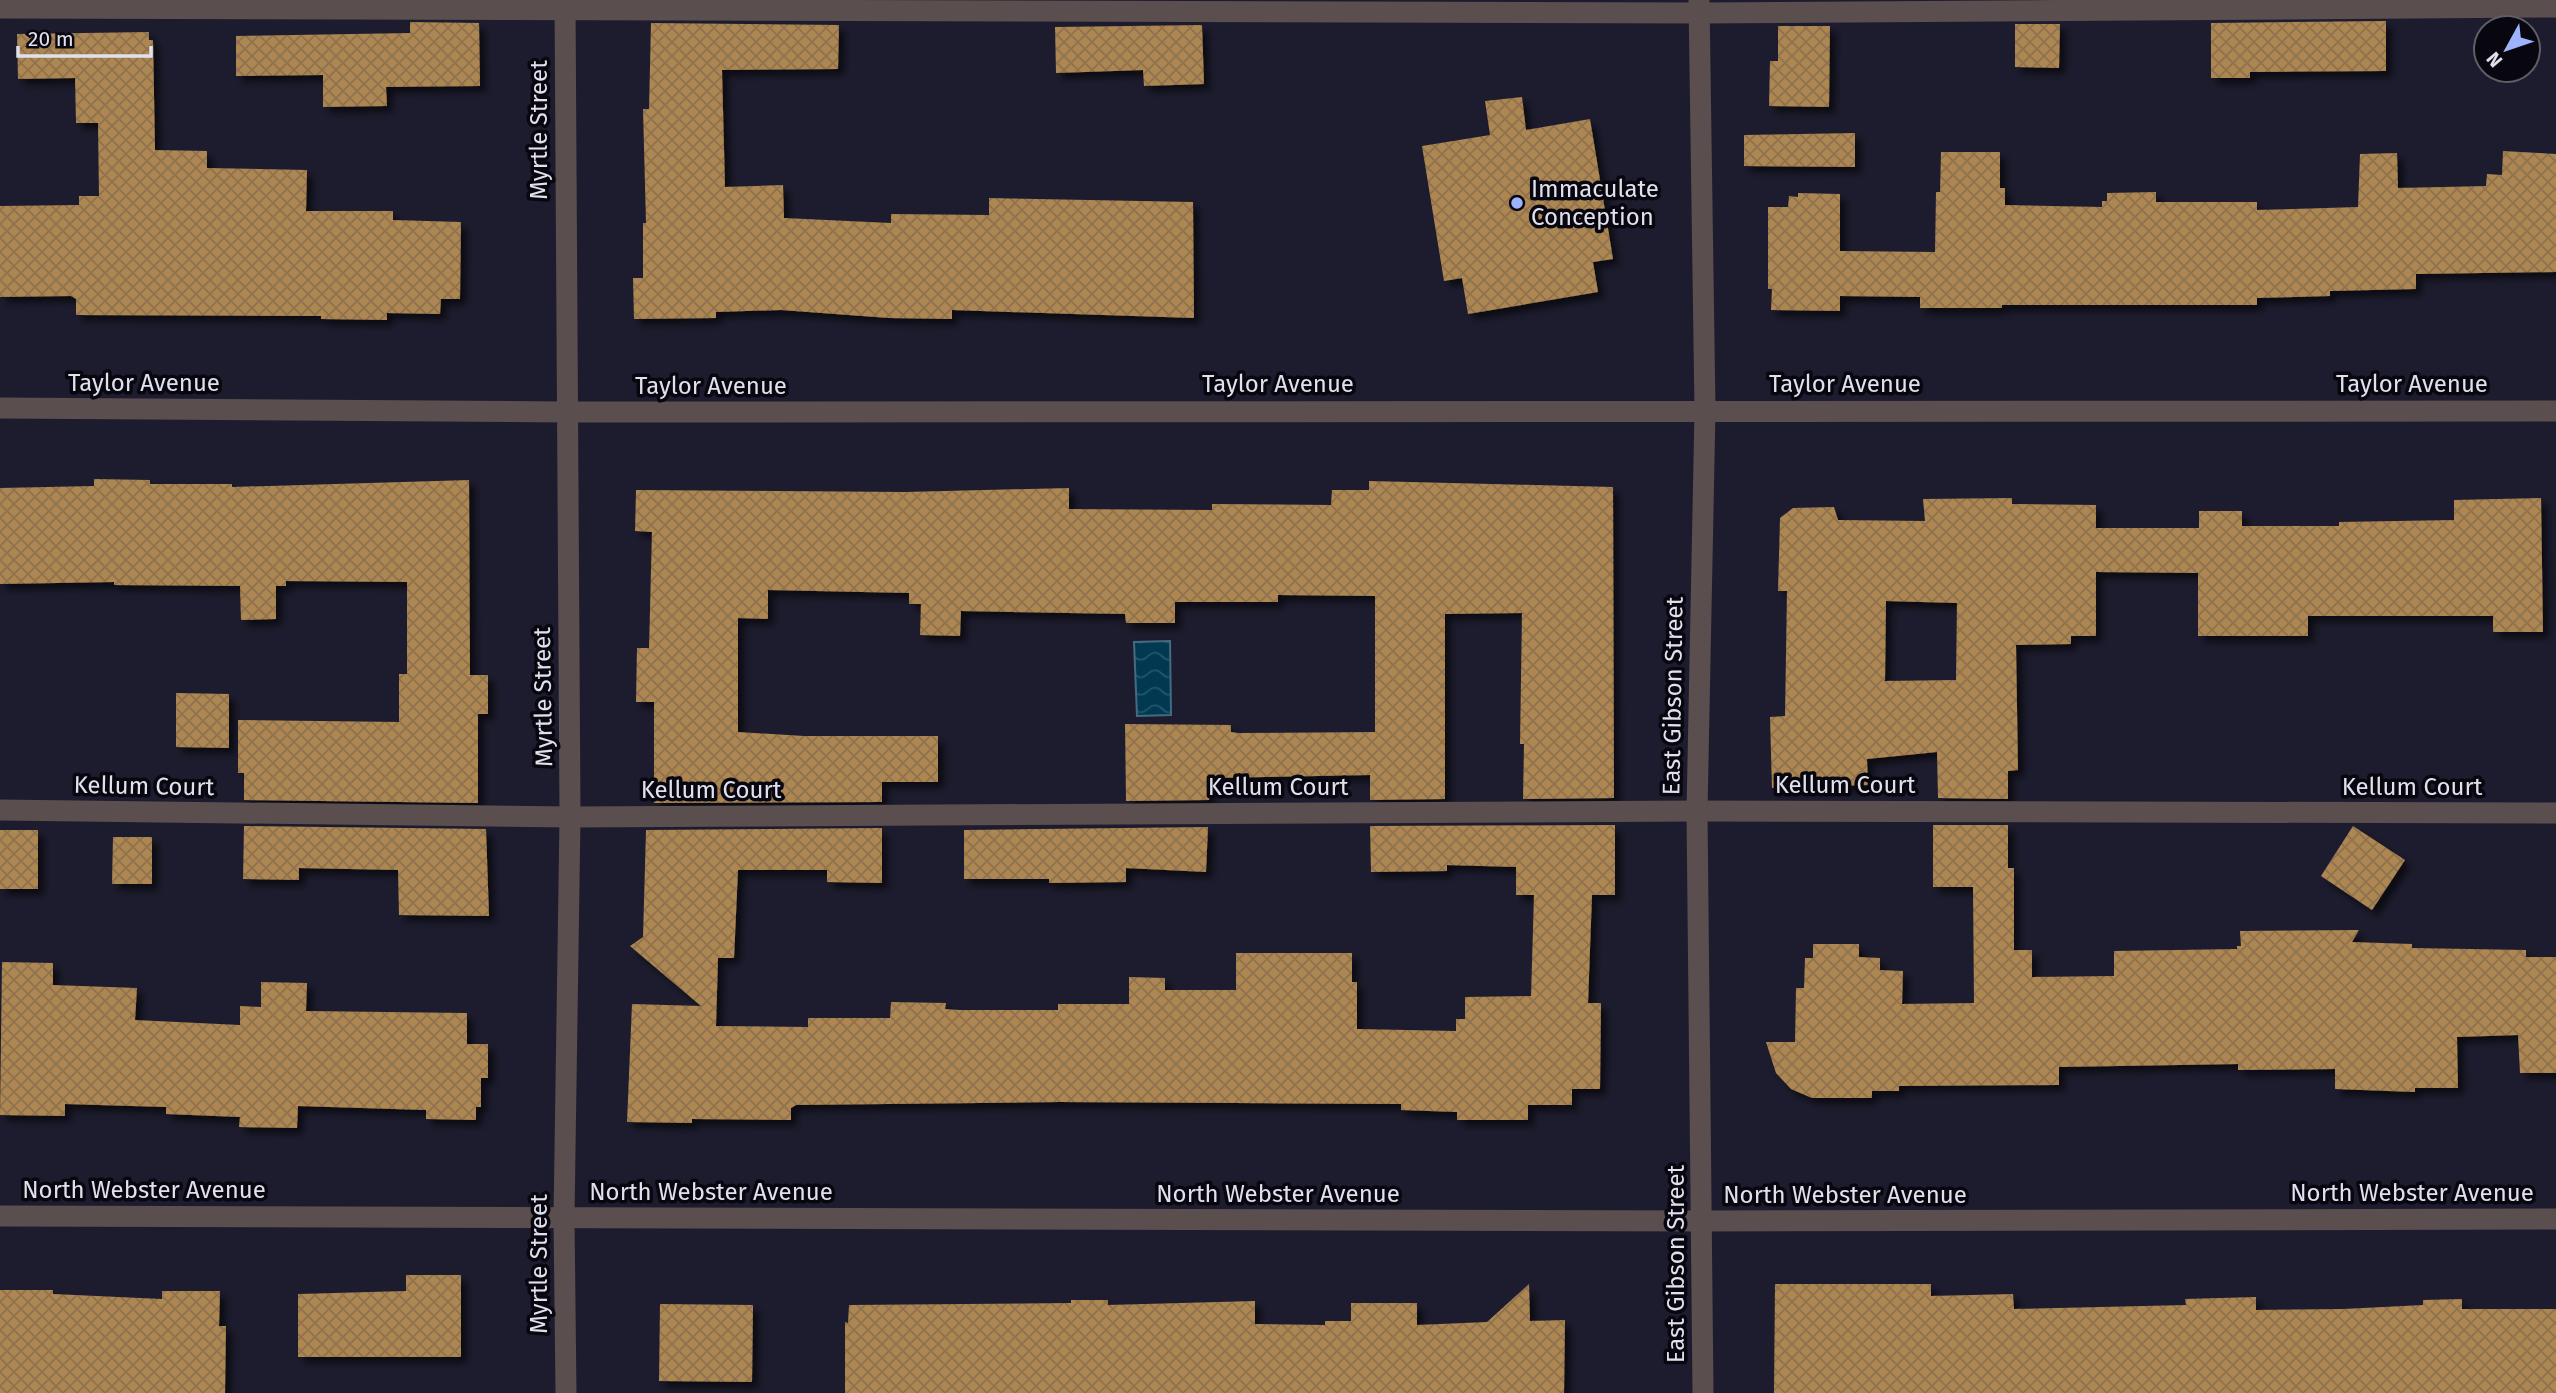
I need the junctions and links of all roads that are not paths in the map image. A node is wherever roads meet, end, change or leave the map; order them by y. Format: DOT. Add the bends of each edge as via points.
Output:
graph roads {
  1 [pos="565,4"];
  2 [pos="1699,6"];
  3 [pos="0,8"];
  4 [pos="2556,8"];
  5 [pos="0,408"];
  6 [pos="1705,410"];
  7 [pos="2556,411"];
  8 [pos="566,412"];
  9 [pos="0,810"];
  10 [pos="1696,811"];
  11 [pos="2556,813"];
  12 [pos="570,817"];
  13 [pos="0,1216"];
  14 [pos="564,1217"];
  15 [pos="2556,1219"];
  16 [pos="1703,1221"];
  17 [pos="566,1393"];
  18 [pos="1703,1393"];
  1 -- 2 [label="street"];
  1 -- 3 [label="street"];
  1 -- 8 [label="street, Myrtle Street"];
  2 -- 4 [label="street"];
  2 -- 6 [label="street, East Gibson Street"];
  5 -- 8 [label="street, Taylor Avenue"];
  6 -- 7 [label="street, Taylor Avenue"];
  6 -- 8 [label="street, Taylor Avenue"];
  6 -- 10 [label="street, East Gibson Street"];
  8 -- 12 [label="street, Myrtle Street"];
  9 -- 12 [label="street, Kellum Court"];
  10 -- 11 [label="street, Kellum Court"];
  10 -- 12 [label="street, Kellum Court"];
  10 -- 16 [label="street, East Gibson Street"];
  12 -- 14 [label="street, Myrtle Street"];
  13 -- 14 [label="street, North Webster Avenue"];
  14 -- 16 [label="street, North Webster Avenue"];
  14 -- 17 [label="street, Myrtle Street"];
  15 -- 16 [label="street, North Webster Avenue"];
  16 -- 18 [label="street, East Gibson Street"];
}
